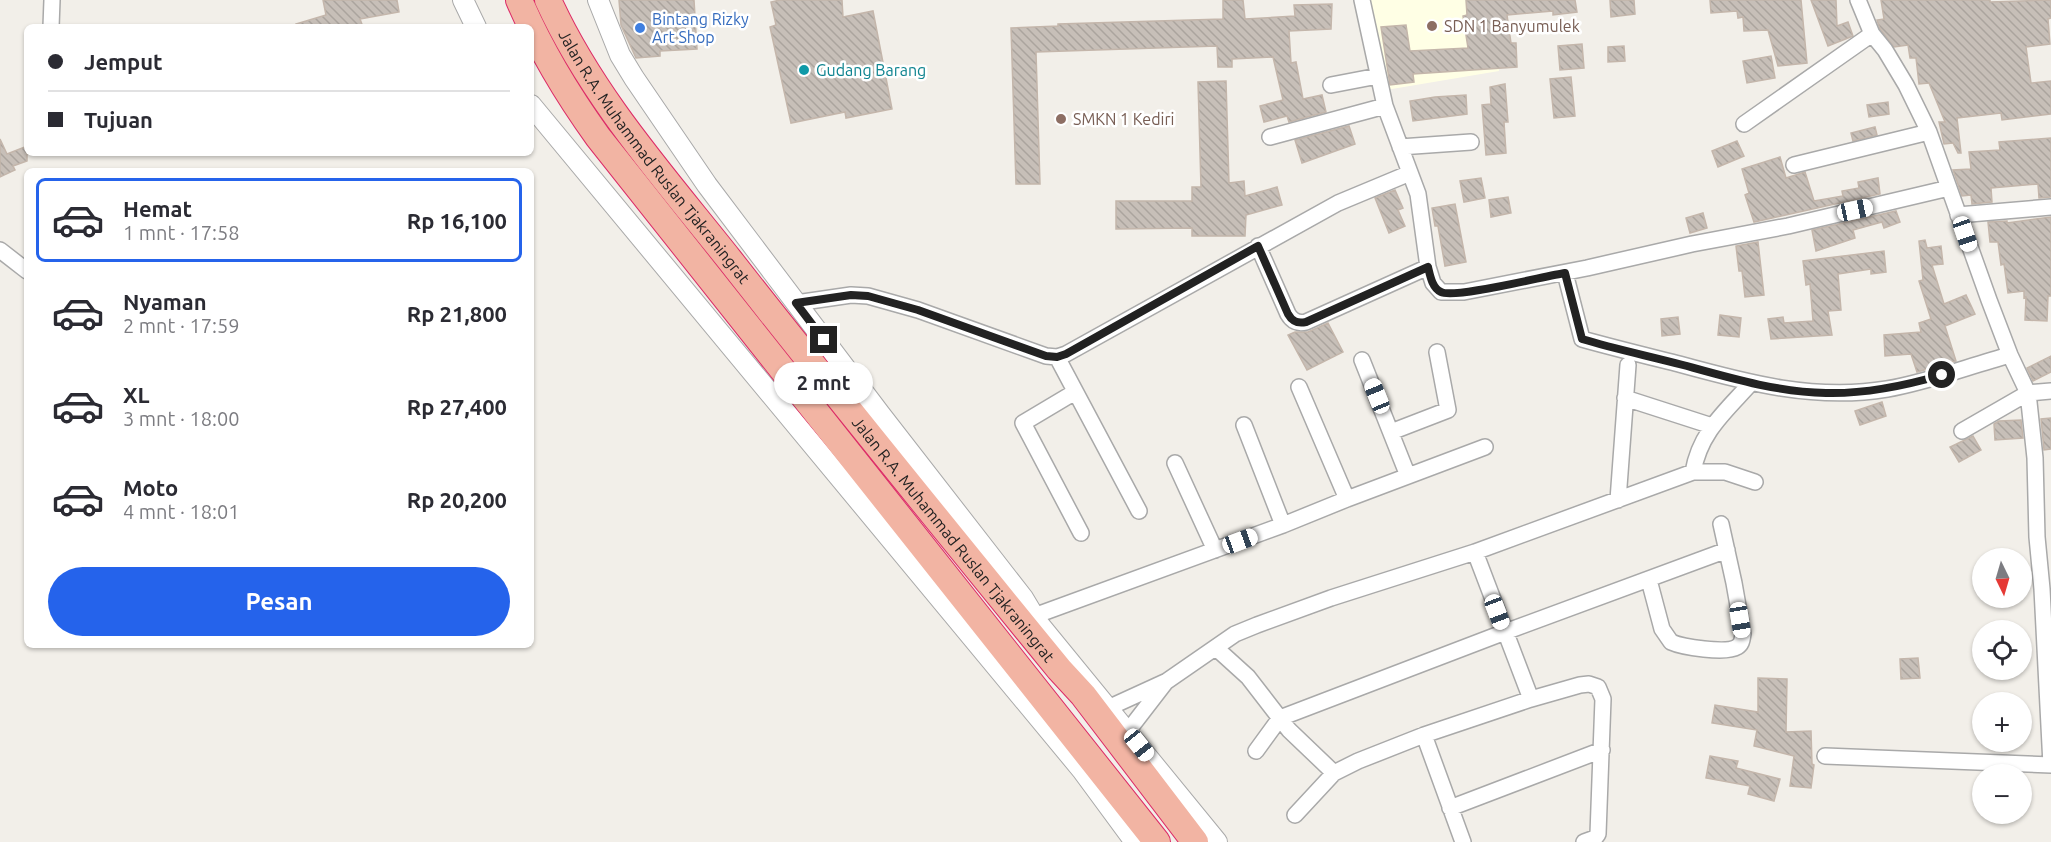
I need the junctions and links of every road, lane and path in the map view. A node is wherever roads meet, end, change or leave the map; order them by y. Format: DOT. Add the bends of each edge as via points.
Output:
graph roads {
  1 [pos="52,0"];
  2 [pos="463,0"];
  3 [pos="519,0"];
  4 [pos="548,0"];
  5 [pos="598,0"];
  6 [pos="1362,0"];
  7 [pos="1858,0"];
  8 [pos="51,24"];
  9 [pos="475,24"];
  10 [pos="531,24"];
  11 [pos="534,30"];
  12 [pos="1872,34"];
  13 [pos="1378,76"];
  14 [pos="1331,85"];
  15 [pos="1385,106"];
  16 [pos="534,109"];
  17 [pos="1744,124"];
  18 [pos="1929,132"];
  19 [pos="1270,137"];
  20 [pos="1471,142"];
  21 [pos="1400,147"];
  22 [pos="1794,165"];
  23 [pos="1410,173"];
  24 [pos="1949,188"];
  25 [pos="2051,207"];
  26 [pos="1958,215"];
  27 [pos="1258,246"];
  28 [pos="0,250"];
  29 [pos="1428,267"];
  30 [pos="24,269"];
  31 [pos="1565,273"];
  32 [pos="796,303"];
  33 [pos="1437,352"];
  34 [pos="2010,355"];
  35 [pos="1057,357"];
  36 [pos="1362,360"];
  37 [pos="1628,365"];
  38 [pos="1751,383"];
  39 [pos="1299,387"];
  40 [pos="2051,391"];
  41 [pos="1076,392"];
  42 [pos="2028,393"];
  43 [pos="1625,399"];
  44 [pos="1244,425"];
  45 [pos="1713,426"];
  46 [pos="1962,431"];
  47 [pos="1391,432"];
  48 [pos="1485,447"];
  49 [pos="1175,463"];
  50 [pos="1693,472"];
  51 [pos="1408,476"];
  52 [pos="1755,482"];
  53 [pos="1347,499"];
  54 [pos="1618,500"];
  55 [pos="1139,511"];
  56 [pos="1720,524"];
  57 [pos="1282,525"];
  58 [pos="1081,533"];
  59 [pos="1215,550"];
  60 [pos="1727,550"];
  61 [pos="1475,552"];
  62 [pos="1649,580"];
  63 [pos="2047,589"];
  64 [pos="1036,619"];
  65 [pos="1505,632"];
  66 [pos="1216,648"];
  67 [pos="988,657"];
  68 [pos="1059,669"];
  69 [pos="1167,681"];
  70 [pos="1037,691"];
  71 [pos="1083,695"];
  72 [pos="1531,699"];
  73 [pos="1108,708"];
  74 [pos="1280,718"];
  75 [pos="1068,729"];
  76 [pos="1128,731"];
  77 [pos="1424,735"];
  78 [pos="1602,750"];
  79 [pos="1256,751"];
  80 [pos="1825,756"];
  81 [pos="1082,770"];
  82 [pos="1334,773"];
  83 [pos="1450,808"];
  84 [pos="1295,814"];
  85 [pos="1135,842"];
  86 [pos="1157,842"];
  87 [pos="1195,842"];
  88 [pos="1217,842"];
  89 [pos="1463,842"];
  90 [pos="1584,842"];
  1 -- 8 [label="street"];
  2 -- 9 [label="street"];
  3 -- 10 [label="highway, Jalan R.A. Muhammad Ruslan Tjakraningrat"];
  4 -- 68 [label="highway, Jalan R.A. Muhammad Ruslan Tjakraningrat" via="619,120"];
  5 -- 32 [label="street, Jalan R.A. Muhammad Ruslan Tjakraningrat" via="620,55 634,78 707,185"];
  6 -- 13 [label="street"];
  7 -- 12 [label="street"];
  11 -- 70 [label="highway, Jalan R.A. Muhammad Ruslan Tjakraningrat" via="572,101 598,137"];
  12 -- 17 [label="street"];
  12 -- 18 [label="street" via="1906,85"];
  13 -- 14 [label="street"];
  13 -- 15 [label="street"];
  15 -- 19 [label="street"];
  15 -- 21 [label="street"];
  16 -- 67 [label="street"];
  18 -- 22 [label="street"];
  18 -- 24 [label="street"];
  20 -- 21 [label="street"];
  21 -- 23 [label="street"];
  23 -- 27 [label="street" via="1338,203"];
  23 -- 29 [label="street" via="1420,203"];
  24 -- 26 [label="street"];
  24 -- 31 [label="street"];
  25 -- 26 [label="street"];
  26 -- 34 [label="street"];
  27 -- 29 [label="street" via="1288,314 1298,322 1306,322"];
  27 -- 35 [label="street"];
  28 -- 30 [label="street"];
  29 -- 31 [label="street" via="1435,287 1447,293"];
  31 -- 38 [label="street" via="1582,339"];
  32 -- 35 [label="street" via="868,296"];
  32 -- 64 [label="street, Jalan R.A. Muhammad Ruslan Tjakraningrat"];
  33 -- 47 [label="street" via="1448,410"];
  34 -- 38 [label="street" via="1886,389 1797,392"];
  34 -- 42 [label="street"];
  35 -- 41 [label="street"];
  36 -- 47 [label="street"];
  37 -- 43 [label="street"];
  38 -- 45 [label="street"];
  39 -- 53 [label="street"];
  40 -- 42 [label="street"];
  41 -- 55 [label="street"];
  41 -- 58 [label="street" via="1023,423"];
  42 -- 46 [label="street"];
  42 -- 63 [label="street" via="2037,537"];
  43 -- 45 [label="street"];
  43 -- 54 [label="street"];
  44 -- 57 [label="street"];
  45 -- 50 [label="street" via="1698,450"];
  47 -- 51 [label="street"];
  48 -- 51 [label="street"];
  49 -- 59 [label="street"];
  50 -- 52 [label="street" via="1725,472"];
  50 -- 54 [label="street"];
  51 -- 53 [label="street"];
  53 -- 57 [label="street"];
  54 -- 61 [label="street"];
  56 -- 60 [label="street"];
  57 -- 59 [label="street"];
  59 -- 64 [label="street"];
  60 -- 62 [label="street"];
  60 -- 62 [label="street" via="1743,634 1734,648 1671,642 1662,629"];
  61 -- 65 [label="street"];
  61 -- 66 [label="street" via="1282,615 1235,634"];
  62 -- 65 [label="street"];
  63 -- 80 [label="street" via="2051,765"];
  64 -- 68 [label="highway"];
  64 -- 73 [label="street, Jalan R.A. Muhammad Ruslan Tjakraningrat"];
  65 -- 72 [label="street"];
  65 -- 74 [label="street"];
  66 -- 69 [label="street"];
  66 -- 74 [label="street" via="1248,677"];
  67 -- 70 [label="highway"];
  67 -- 81 [label="street"];
  68 -- 71 [label="highway, Jalan R.A. Muhammad Ruslan Tjakraningrat"];
  69 -- 73 [label="street"];
  69 -- 76 [label="street"];
  70 -- 75 [label="highway, Jalan R.A. Muhammad Ruslan Tjakraningrat"];
  71 -- 73 [label="highway"];
  71 -- 87 [label="highway, Jalan R.A. Muhammad Ruslan Tjakraningrat"];
  72 -- 77 [label="street"];
  72 -- 78 [label="street" via="1580,685 1596,686 1603,699"];
  73 -- 76 [label="street, Jalan R.A. Muhammad Ruslan Tjakraningrat"];
  74 -- 79 [label="street"];
  74 -- 82 [label="street"];
  75 -- 81 [label="highway"];
  75 -- 86 [label="highway, Jalan R.A. Muhammad Ruslan Tjakraningrat"];
  76 -- 88 [label="street, Jalan R.A. Muhammad Ruslan Tjakraningrat"];
  77 -- 82 [label="street"];
  77 -- 83 [label="street"];
  78 -- 83 [label="street"];
  78 -- 90 [label="street" via="1598,834"];
  81 -- 85 [label="street"];
  82 -- 84 [label="street"];
  83 -- 89 [label="street"];
}
